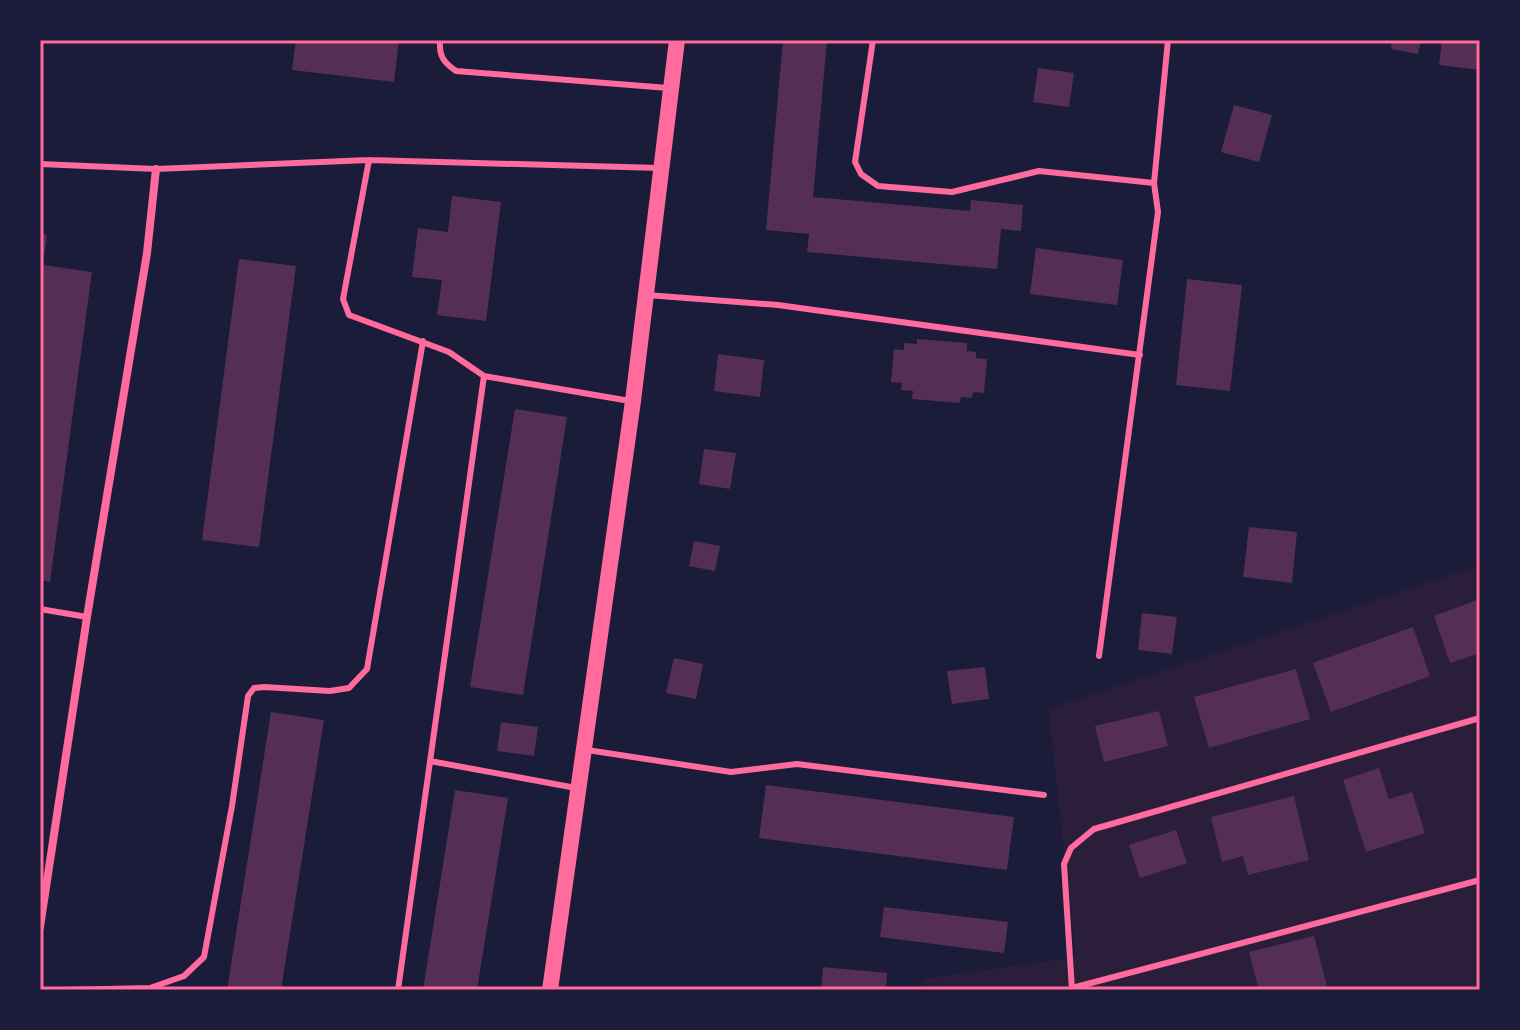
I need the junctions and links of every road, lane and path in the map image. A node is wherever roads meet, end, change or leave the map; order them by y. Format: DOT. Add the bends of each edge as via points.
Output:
graph roads {
  1 [pos="440,40"];
  2 [pos="677,40"];
  3 [pos="873,40"];
  4 [pos="1168,40"];
  5 [pos="671,88"];
  6 [pos="369,160"];
  7 [pos="40,164"];
  8 [pos="662,168"];
  9 [pos="156,169"];
  10 [pos="1154,183"];
  11 [pos="647,295"];
  12 [pos="423,341"];
  13 [pos="1140,355"];
  14 [pos="484,376"];
  15 [pos="633,401"];
  16 [pos="40,609"];
  17 [pos="87,617"];
  18 [pos="1099,656"];
  19 [pos="1480,718"];
  20 [pos="584,750"];
  21 [pos="430,761"];
  22 [pos="579,788"];
  23 [pos="1044,795"];
  24 [pos="1480,880"];
  25 [pos="40,927"];
  26 [pos="1072,989"];
  27 [pos="62,990"];
  28 [pos="398,990"];
  29 [pos="550,990"];
  1 -- 5 [label="lane" via="444,63 456,71"];
  2 -- 5 [label="main road"];
  3 -- 10 [label="lane" via="855,162 878,186 952,192 1039,171"];
  4 -- 10 [label="lane"];
  5 -- 8 [label="main road"];
  6 -- 8 [label="lane"];
  6 -- 9 [label="lane"];
  6 -- 12 [label="lane" via="343,299 349,315"];
  7 -- 9 [label="lane"];
  8 -- 11 [label="main road"];
  9 -- 17 [label="street"];
  10 -- 13 [label="lane" via="1158,212"];
  11 -- 13 [label="lane" via="778,305"];
  11 -- 15 [label="main road"];
  12 -- 14 [label="lane"];
  12 -- 27 [label="lane" via="367,669 349,688 264,687 254,688 248,696 204,957 184,976 150,988"];
  13 -- 18 [label="lane"];
  14 -- 15 [label="lane"];
  14 -- 21 [label="lane"];
  15 -- 20 [label="main road"];
  16 -- 17 [label="lane"];
  17 -- 25 [label="street"];
  19 -- 26 [label="lane" via="1094,829 1071,848 1064,864"];
  20 -- 22 [label="main road"];
  20 -- 23 [label="lane" via="731,772 797,764"];
  21 -- 22 [label="lane"];
  21 -- 28 [label="lane"];
  22 -- 29 [label="main road"];
  24 -- 26 [label="lane"];
}
